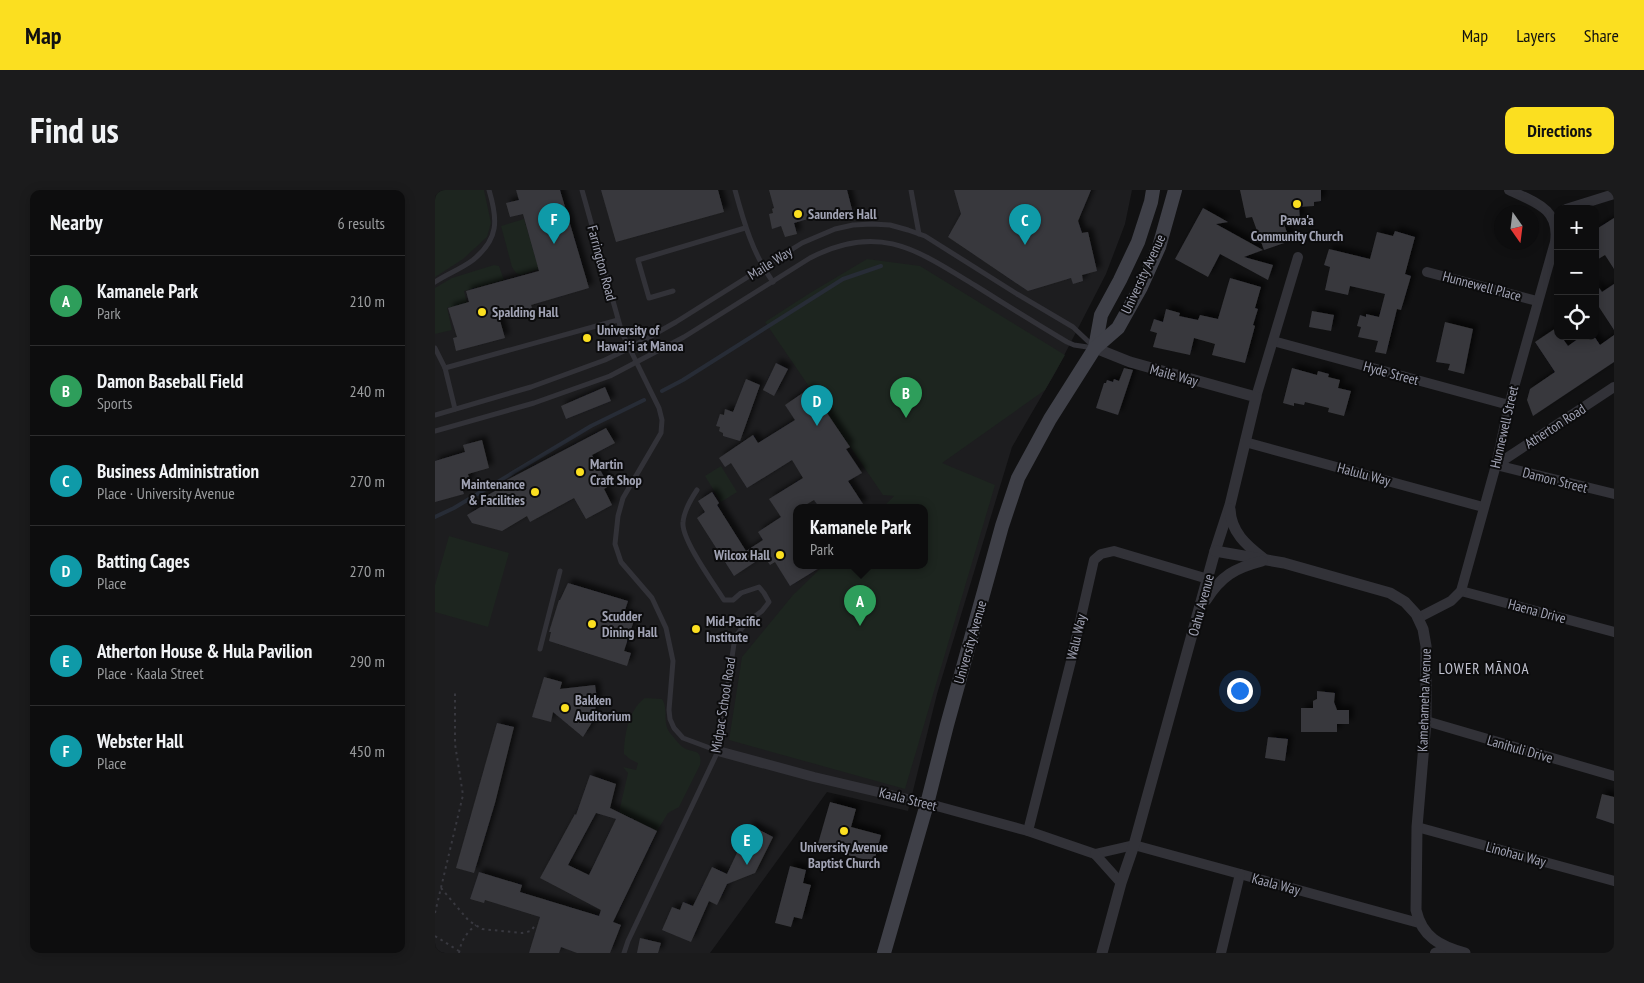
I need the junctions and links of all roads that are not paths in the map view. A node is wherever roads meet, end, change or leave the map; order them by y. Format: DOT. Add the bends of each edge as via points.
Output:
graph roads {
  1 [pos="489,190"];
  2 [pos="582,190"];
  3 [pos="735,190"];
  4 [pos="911,190"];
  5 [pos="1153,190"];
  6 [pos="1175,190"];
  7 [pos="1509,190"];
  8 [pos="1614,194"];
  9 [pos="1579,205"];
  10 [pos="1554,213"];
  11 [pos="745,228"];
  12 [pos="919,234"];
  13 [pos="1554,241"];
  14 [pos="1298,257"];
  15 [pos="763,268"];
  16 [pos="1427,272"];
  17 [pos="435,282"];
  18 [pos="773,282"];
  19 [pos="673,291"];
  20 [pos="1537,301"];
  21 [pos="618,320"];
  22 [pos="1273,341"];
  23 [pos="435,348"];
  24 [pos="630,348"];
  25 [pos="1095,348"];
  26 [pos="637,362"];
  27 [pos="445,368"];
  28 [pos="1614,387"];
  29 [pos="1256,397"];
  30 [pos="1509,405"];
  31 [pos="455,409"];
  32 [pos="435,415"];
  33 [pos="435,431"];
  34 [pos="1245,442"];
  35 [pos="1496,465"];
  36 [pos="697,490"];
  37 [pos="1614,494"];
  38 [pos="1230,505"];
  39 [pos="1483,507"];
  40 [pos="1215,551"];
  41 [pos="1266,560"];
  42 [pos="559,571"];
  43 [pos="1208,579"];
  44 [pos="1461,591"];
  45 [pos="1199,612"];
  46 [pos="1418,618"];
  47 [pos="1614,632"];
  48 [pos="539,649"];
  49 [pos="1426,721"];
  50 [pos="719,751"];
  51 [pos="1614,776"];
  52 [pos="927,804"];
  53 [pos="1417,827"];
  54 [pos="1028,831"];
  55 [pos="1134,845"];
  56 [pos="1095,854"];
  57 [pos="1240,874"];
  58 [pos="1614,881"];
  59 [pos="1121,883"];
  60 [pos="1419,923"];
  61 [pos="1448,948"];
  62 [pos="624,953"];
  63 [pos="884,953"];
  64 [pos="1102,953"];
  65 [pos="1221,953"];
  66 [pos="1435,953"];
  67 [pos="1465,953"];
  1 -- 17 [label="lane" via="496,227 492,239 473,261"];
  2 -- 21 [label="lane, Farrington Road"];
  3 -- 11 [label="lane"];
  4 -- 12 [label="lane"];
  5 -- 25 [label="main road, University Avenue" via="1138,242 1101,315"];
  6 -- 25 [label="main road, University Avenue" via="1159,247 1141,287 1118,328"];
  7 -- 10 [label="street, Hunnewell Street"];
  8 -- 9 [label="street"];
  11 -- 15 [label="lane"];
  11 -- 19 [label="lane" via="638,260 649,298"];
  12 -- 15 [label="lane, Maile Way" via="872,224 835,228 802,243"];
  12 -- 25 [label="lane, Maile Way" via="1073,327"];
  13 -- 20 [label="street, Hunnewell Street"];
  14 -- 22 [label="street, Oahu Avenue"];
  15 -- 18 [label="lane"];
  15 -- 24 [label="lane, Maile Way"];
  16 -- 20 [label="street, Hunnewell Place"];
  18 -- 25 [label="lane, Maile Way" via="810,258 840,245 888,242 933,260 1067,342"];
  18 -- 26 [label="lane, Maile Way" via="685,337"];
  20 -- 30 [label="street, Hunnewell Street"];
  21 -- 24 [label="lane, Farrington Road"];
  21 -- 27 [label="lane"];
  22 -- 29 [label="street, Oahu Avenue"];
  22 -- 30 [label="street, Hyde Street"];
  23 -- 27 [label="lane"];
  24 -- 26 [label="lane, Farrington Road"];
  24 -- 31 [label="lane, Maile Way" via="567,375"];
  25 -- 29 [label="street, Maile Way" via="1130,362"];
  25 -- 52 [label="main road, University Avenue" via="1049,419 1018,478 1002,526"];
  26 -- 33 [label="lane, Maile Way" via="573,390"];
  26 -- 50 [label="lane, Farrington Road" via="661,412 662,425 659,437 623,498 616,530 617,550 621,562 652,598 666,628 673,661 669,710 674,728 683,738"];
  27 -- 31 [label="lane"];
  28 -- 35 [label="street, Atherton Road"];
  29 -- 34 [label="street, Oahu Avenue"];
  30 -- 35 [label="street, Hunnewell Street"];
  31 -- 32 [label="lane, Maile Way"];
  34 -- 38 [label="street, Oahu Avenue"];
  34 -- 39 [label="street, Halulu Way"];
  35 -- 37 [label="street, Damon Street"];
  35 -- 39 [label="street, Hunnewell Street"];
  36 -- 50 [label="lane, Midpac School Road" via="685,515 683,528 724,600 733,600 741,593 759,587 769,602 735,638"];
  38 -- 40 [label="street, Oahu Avenue"];
  38 -- 41 [label="street, Kamehameha Avenue" via="1237,533"];
  39 -- 44 [label="street, Hunnewell Street"];
  40 -- 41 [label="street"];
  40 -- 43 [label="street, Oahu Avenue"];
  41 -- 45 [label="street, Kamehameha Avenue" via="1243,566 1226,576 1212,589"];
  41 -- 46 [label="street, Kamehameha Avenue" via="1390,593 1405,602"];
  42 -- 48 [label="lane"];
  43 -- 45 [label="street, Oahu Avenue"];
  43 -- 54 [label="street, Walu Way" via="1114,551 1101,554 1094,560"];
  44 -- 46 [label="street"];
  44 -- 47 [label="street, Haena Drive"];
  45 -- 55 [label="street, Oahu Avenue"];
  46 -- 49 [label="street, Kamehameha Avenue" via="1426,646"];
  49 -- 51 [label="street, Lanihuli Drive"];
  49 -- 53 [label="street, Kamehameha Avenue"];
  50 -- 52 [label="street, Kaala Street"];
  50 -- 62 [label="lane, Midpac School Road"];
  52 -- 54 [label="street, Kaala Street"];
  52 -- 63 [label="main road, University Avenue"];
  53 -- 58 [label="street, Linohau Way"];
  53 -- 60 [label="street, Kamehameha Avenue" via="1416,910"];
  54 -- 56 [label="street, Kaala Street"];
  55 -- 56 [label="street"];
  55 -- 57 [label="street, Kaala Way"];
  55 -- 59 [label="street, Oahu Avenue"];
  56 -- 59 [label="street, Kaala Street"];
  57 -- 60 [label="street, Kaala Way"];
  57 -- 65 [label="street"];
  59 -- 64 [label="street, Oahu Avenue"];
  60 -- 61 [label="street"];
  61 -- 66 [label="street"];
  61 -- 67 [label="street"];
}
